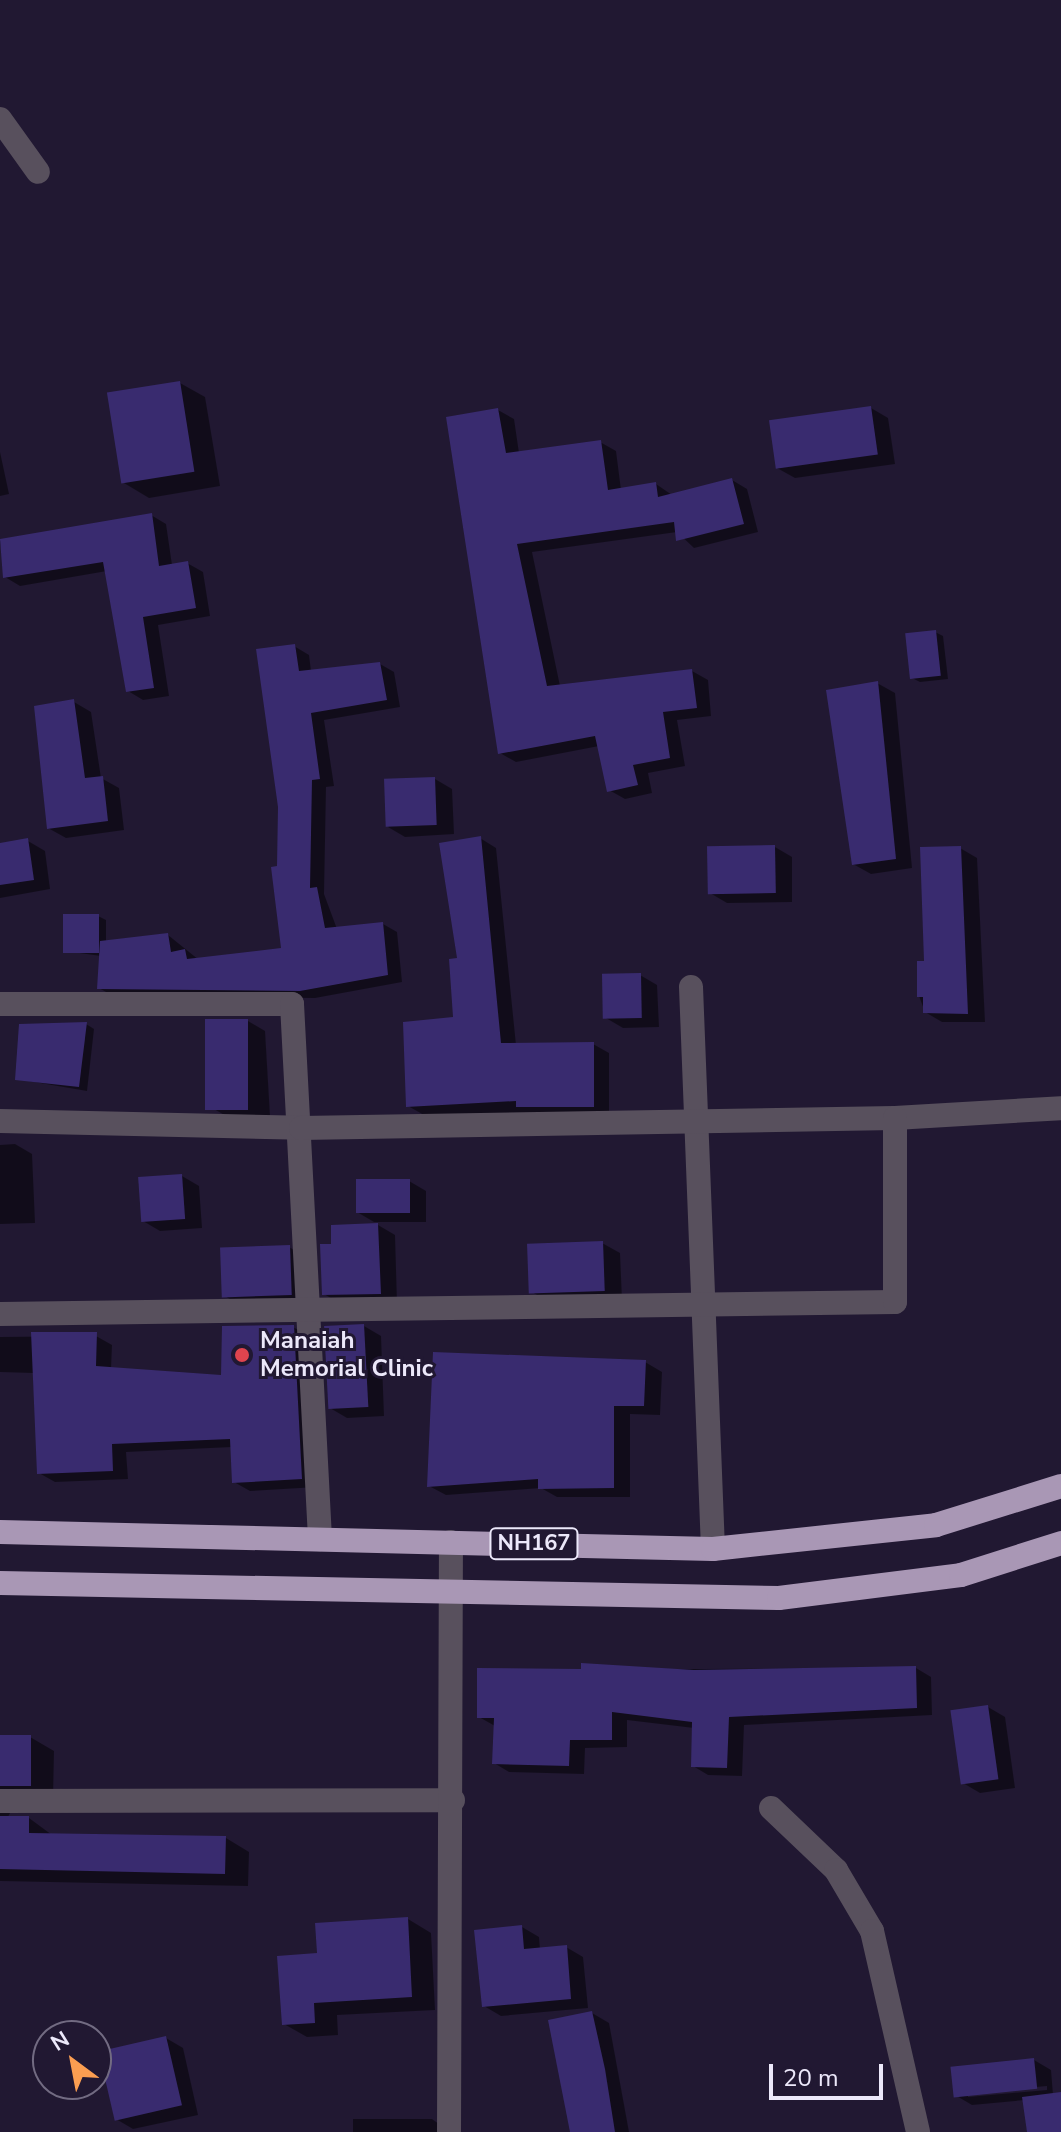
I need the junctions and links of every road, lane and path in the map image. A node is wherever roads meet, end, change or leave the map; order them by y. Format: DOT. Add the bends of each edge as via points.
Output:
graph roads {
  1 [pos="0,119"];
  2 [pos="38,172"];
  3 [pos="691,987"];
  4 [pos="0,1004"];
  5 [pos="1061,1108"];
  6 [pos="895,1118"];
  7 [pos="696,1119"];
  8 [pos="0,1121"];
  9 [pos="301,1128"];
  10 [pos="702,1305"];
  11 [pos="310,1310"];
  12 [pos="0,1314"];
  13 [pos="1061,1486"];
  14 [pos="0,1532"];
  15 [pos="320,1539"];
  16 [pos="451,1542"];
  17 [pos="1061,1543"];
  18 [pos="713,1549"];
  19 [pos="0,1583"];
  20 [pos="452,1593"];
  21 [pos="453,1800"];
  22 [pos="0,1801"];
  23 [pos="771,1808"];
  24 [pos="449,2132"];
  25 [pos="918,2132"];
  1 -- 2 [label="street"];
  3 -- 7 [label="street"];
  4 -- 9 [label="street" via="292,1004"];
  5 -- 6 [label="street"];
  6 -- 7 [label="street"];
  6 -- 10 [label="street" via="895,1302"];
  7 -- 9 [label="street"];
  7 -- 10 [label="street"];
  8 -- 9 [label="street"];
  9 -- 11 [label="street"];
  10 -- 11 [label="street"];
  10 -- 18 [label="street"];
  11 -- 12 [label="street"];
  11 -- 15 [label="street"];
  13 -- 18 [label="highway, NH167" via="936,1525"];
  14 -- 15 [label="highway, NH167"];
  15 -- 16 [label="highway, NH167"];
  16 -- 18 [label="highway, NH167"];
  16 -- 20 [label="street"];
  17 -- 20 [label="highway, NH167" via="961,1575 779,1598"];
  19 -- 20 [label="highway, NH167"];
  20 -- 21 [label="street"];
  21 -- 22 [label="street"];
  21 -- 24 [label="street"];
  23 -- 25 [label="street" via="836,1870 872,1931"];
}
